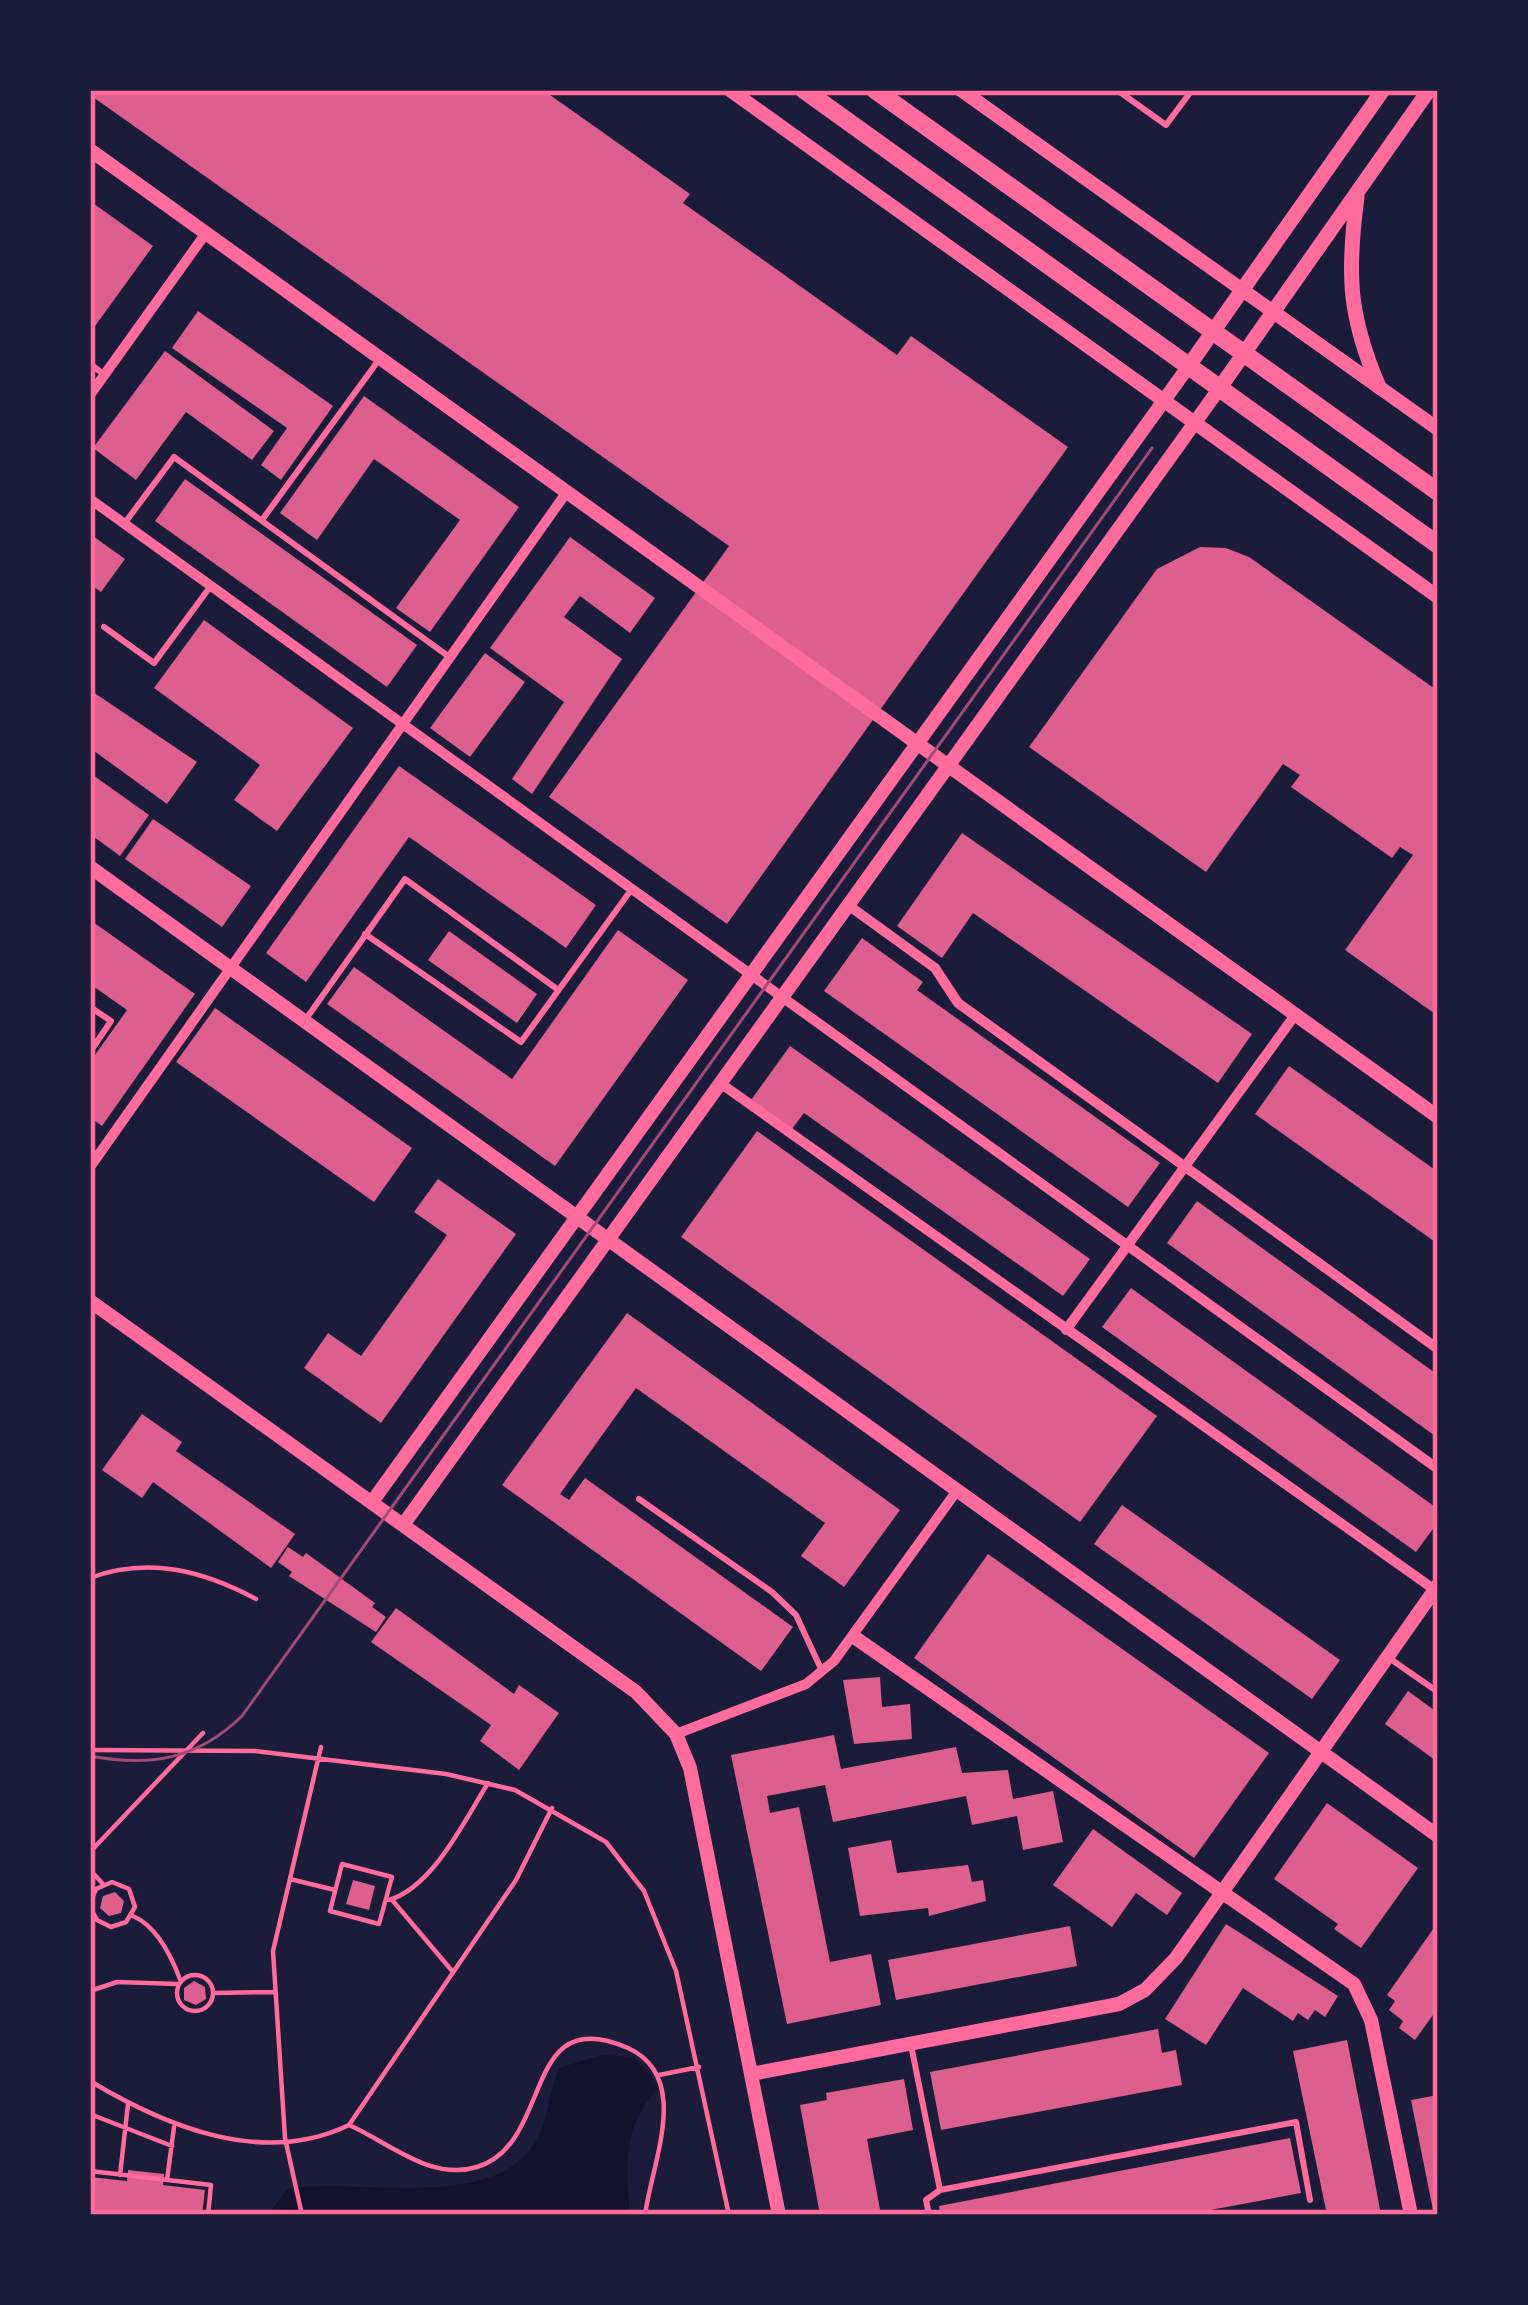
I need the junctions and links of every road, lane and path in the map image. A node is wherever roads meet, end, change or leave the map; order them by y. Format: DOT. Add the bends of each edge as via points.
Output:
graph roads {
  1 [pos="730,90"];
  2 [pos="804,90"];
  3 [pos="875,90"];
  4 [pos="961,90"];
  5 [pos="1117,90"];
  6 [pos="1192,90"];
  7 [pos="1383,90"];
  8 [pos="1429,90"];
  9 [pos="90,150"];
  10 [pos="1358,192"];
  11 [pos="206,233"];
  12 [pos="1242,290"];
  13 [pos="1273,313"];
  14 [pos="1212,332"];
  15 [pos="1244,354"];
  16 [pos="380,358"];
  17 [pos="90,364"];
  18 [pos="1188,367"];
  19 [pos="105,375"];
  20 [pos="1379,387"];
  21 [pos="1219,389"];
  22 [pos="90,395"];
  23 [pos="1164,401"];
  24 [pos="1194,423"];
  25 [pos="1438,429"];
  26 [pos="1438,492"];
  27 [pos="566,493"];
  28 [pos="90,499"];
  29 [pos="262,520"];
  30 [pos="124,524"];
  31 [pos="1438,545"];
  32 [pos="210,586"];
  33 [pos="1438,597"];
  34 [pos="104,627"];
  35 [pos="448,656"];
  36 [pos="398,724"];
  37 [pos="916,741"];
  38 [pos="949,765"];
  39 [pos="90,867"];
  40 [pos="631,890"];
  41 [pos="848,905"];
  42 [pos="365,934"];
  43 [pos="229,967"];
  44 [pos="748,973"];
  45 [pos="559,990"];
  46 [pos="782,997"];
  47 [pos="90,1006"];
  48 [pos="1295,1015"];
  49 [pos="304,1022"];
  50 [pos="90,1052"];
  51 [pos="720,1083"];
  52 [pos="1438,1117"];
  53 [pos="90,1167"];
  54 [pos="1183,1168"];
  55 [pos="575,1216"];
  56 [pos="608,1240"];
  57 [pos="1127,1244"];
  58 [pos="90,1300"];
  59 [pos="1066,1330"];
  60 [pos="1438,1349"];
  61 [pos="1438,1469"];
  62 [pos="956,1492"];
  63 [pos="639,1499"];
  64 [pos="372,1502"];
  65 [pos="403,1525"];
  66 [pos="90,1578"];
  67 [pos="1436,1588"];
  68 [pos="256,1600"];
  69 [pos="854,1636"];
  70 [pos="1386,1656"];
  71 [pos="822,1671"];
  72 [pos="1438,1692"];
  73 [pos="203,1733"];
  74 [pos="676,1734"];
  75 [pos="321,1747"];
  76 [pos="194,1748"];
  77 [pos="90,1750"];
  78 [pos="1320,1752"];
  79 [pos="319,1758"];
  80 [pos="488,1784"];
  81 [pos="552,1808"];
  82 [pos="1438,1836"];
  83 [pos="90,1852"];
  84 [pos="90,1870"];
  85 [pos="290,1879"];
  86 [pos="103,1884"];
  87 [pos="335,1890"];
  88 [pos="1220,1894"];
  89 [pos="390,1900"];
  90 [pos="90,1905"];
  91 [pos="132,1916"];
  92 [pos="453,1972"];
  93 [pos="179,1983"];
  94 [pos="90,1991"];
  95 [pos="274,1992"];
  96 [pos="212,1993"];
  97 [pos="911,2044"];
  98 [pos="699,2067"];
  99 [pos="751,2074"];
  100 [pos="659,2075"];
  101 [pos="90,2080"];
  102 [pos="128,2104"];
  103 [pos="90,2114"];
  104 [pos="349,2125"];
  105 [pos="174,2127"];
  106 [pos="125,2130"];
  107 [pos="285,2138"];
  108 [pos="172,2146"];
  109 [pos="90,2171"];
  110 [pos="120,2175"];
  111 [pos="167,2180"];
  112 [pos="940,2190"];
  113 [pos="1310,2200"];
  114 [pos="208,2215"];
  115 [pos="302,2215"];
  116 [pos="645,2215"];
  117 [pos="729,2215"];
  118 [pos="779,2215"];
  119 [pos="929,2215"];
  120 [pos="1411,2215"];
  1 -- 23 [label="street"];
  2 -- 18 [label="main road"];
  3 -- 14 [label="main road"];
  4 -- 12 [label="street"];
  5 -- 6 [label="lane" via="1166,125"];
  7 -- 12 [label="main road"];
  8 -- 10 [label="main road"];
  9 -- 11 [label="street"];
  10 -- 13 [label="main road"];
  10 -- 20 [label="main road" via="1348,266 1352,310"];
  11 -- 16 [label="street"];
  11 -- 19 [label="street"];
  12 -- 13 [label="street"];
  12 -- 14 [label="main road"];
  13 -- 15 [label="main road"];
  13 -- 20 [label="street"];
  14 -- 15 [label="main road"];
  14 -- 18 [label="main road"];
  15 -- 21 [label="main road"];
  15 -- 26 [label="main road"];
  16 -- 27 [label="street"];
  16 -- 29 [label="lane"];
  17 -- 19 [label="lane"];
  18 -- 21 [label="main road"];
  18 -- 23 [label="street"];
  19 -- 22 [label="street"];
  20 -- 25 [label="street"];
  21 -- 24 [label="street"];
  21 -- 31 [label="main road"];
  23 -- 24 [label="street"];
  23 -- 37 [label="street"];
  24 -- 33 [label="street"];
  24 -- 38 [label="street"];
  27 -- 35 [label="street"];
  27 -- 37 [label="street"];
  28 -- 30 [label="street"];
  29 -- 30 [label="lane" via="174,457"];
  29 -- 35 [label="lane"];
  30 -- 32 [label="street"];
  32 -- 34 [label="lane" via="154,663"];
  32 -- 36 [label="street"];
  35 -- 36 [label="street"];
  36 -- 40 [label="street"];
  36 -- 43 [label="street"];
  37 -- 38 [label="street"];
  37 -- 44 [label="street"];
  38 -- 41 [label="street"];
  38 -- 48 [label="street"];
  39 -- 43 [label="street"];
  40 -- 44 [label="street"];
  40 -- 45 [label="lane"];
  41 -- 46 [label="street"];
  41 -- 54 [label="street" via="935,968 958,1003"];
  42 -- 45 [label="lane" via="521,1042"];
  42 -- 45 [label="lane" via="406,879"];
  42 -- 49 [label="lane"];
  43 -- 49 [label="street"];
  43 -- 53 [label="street"];
  44 -- 46 [label="street"];
  44 -- 55 [label="street"];
  46 -- 51 [label="street"];
  46 -- 57 [label="street"];
  47 -- 50 [label="lane" via="111,1021"];
  48 -- 52 [label="street"];
  48 -- 54 [label="street"];
  49 -- 55 [label="street"];
  51 -- 56 [label="street"];
  51 -- 59 [label="street"];
  54 -- 57 [label="street"];
  54 -- 60 [label="street"];
  55 -- 56 [label="street"];
  55 -- 64 [label="street"];
  56 -- 62 [label="street"];
  56 -- 65 [label="street"];
  57 -- 59 [label="street"];
  57 -- 61 [label="street"];
  58 -- 64 [label="street"];
  59 -- 67 [label="street"];
  62 -- 69 [label="street"];
  62 -- 78 [label="street"];
  63 -- 71 [label="lane" via="796,1615"];
  64 -- 65 [label="street"];
  65 -- 74 [label="street" via="636,1692"];
  66 -- 68 [label="path" via="167,1567"];
  67 -- 70 [label="street"];
  69 -- 71 [label="street"];
  69 -- 88 [label="street"];
  70 -- 72 [label="lane"];
  70 -- 78 [label="street"];
  71 -- 74 [label="street"];
  73 -- 76 [label="path"];
  74 -- 99 [label="street" via="707,1836"];
  75 -- 79 [label="path"];
  76 -- 77 [label="path"];
  76 -- 79 [label="path"];
  76 -- 83 [label="path"];
  78 -- 82 [label="street"];
  78 -- 88 [label="street"];
  79 -- 80 [label="path"];
  79 -- 85 [label="path"];
  80 -- 81 [label="path"];
  80 -- 89 [label="path" via="446,1848"];
  81 -- 92 [label="path" via="516,1880"];
  81 -- 98 [label="path" via="606,1842 644,1891 676,1971"];
  84 -- 86 [label="path"];
  85 -- 87 [label="path"];
  85 -- 95 [label="path" via="273,1951"];
  86 -- 90 [label="path"];
  86 -- 91 [label="path" via="129,1889"];
  87 -- 89 [label="path" via="330,1911 380,1924"];
  87 -- 89 [label="path" via="342,1864 392,1877"];
  88 -- 97 [label="street" via="1176,1958 1119,2004"];
  88 -- 120 [label="street" via="1354,1984 1363,1998"];
  89 -- 92 [label="path"];
  90 -- 91 [label="path" via="103,1925"];
  91 -- 93 [label="path" via="165,1947"];
  92 -- 104 [label="path"];
  93 -- 94 [label="path" via="117,1982"];
  93 -- 96 [label="path" via="194,1973 212,1982"];
  93 -- 96 [label="path" via="178,2005 196,2014 213,2002"];
  95 -- 96 [label="path"];
  95 -- 107 [label="path"];
  97 -- 99 [label="street"];
  97 -- 112 [label="lane"];
  98 -- 100 [label="path"];
  98 -- 117 [label="path"];
  99 -- 118 [label="street"];
  100 -- 104 [label="path" via="642,2054 616,2043 572,2042 545,2067 517,2139 493,2161 464,2170 434,2168"];
  100 -- 116 [label="path" via="665,2102"];
  101 -- 102 [label="path"];
  102 -- 105 [label="path"];
  102 -- 106 [label="path"];
  103 -- 106 [label="path"];
  104 -- 107 [label="path"];
  105 -- 107 [label="path" via="210,2137"];
  105 -- 108 [label="path"];
  106 -- 108 [label="path"];
  106 -- 110 [label="path"];
  107 -- 115 [label="path"];
  108 -- 111 [label="path"];
  109 -- 110 [label="path"];
  110 -- 111 [label="path"];
  111 -- 114 [label="path" via="211,2185"];
  112 -- 113 [label="lane" via="1296,2122"];
  112 -- 119 [label="lane" via="926,2200"];
}
